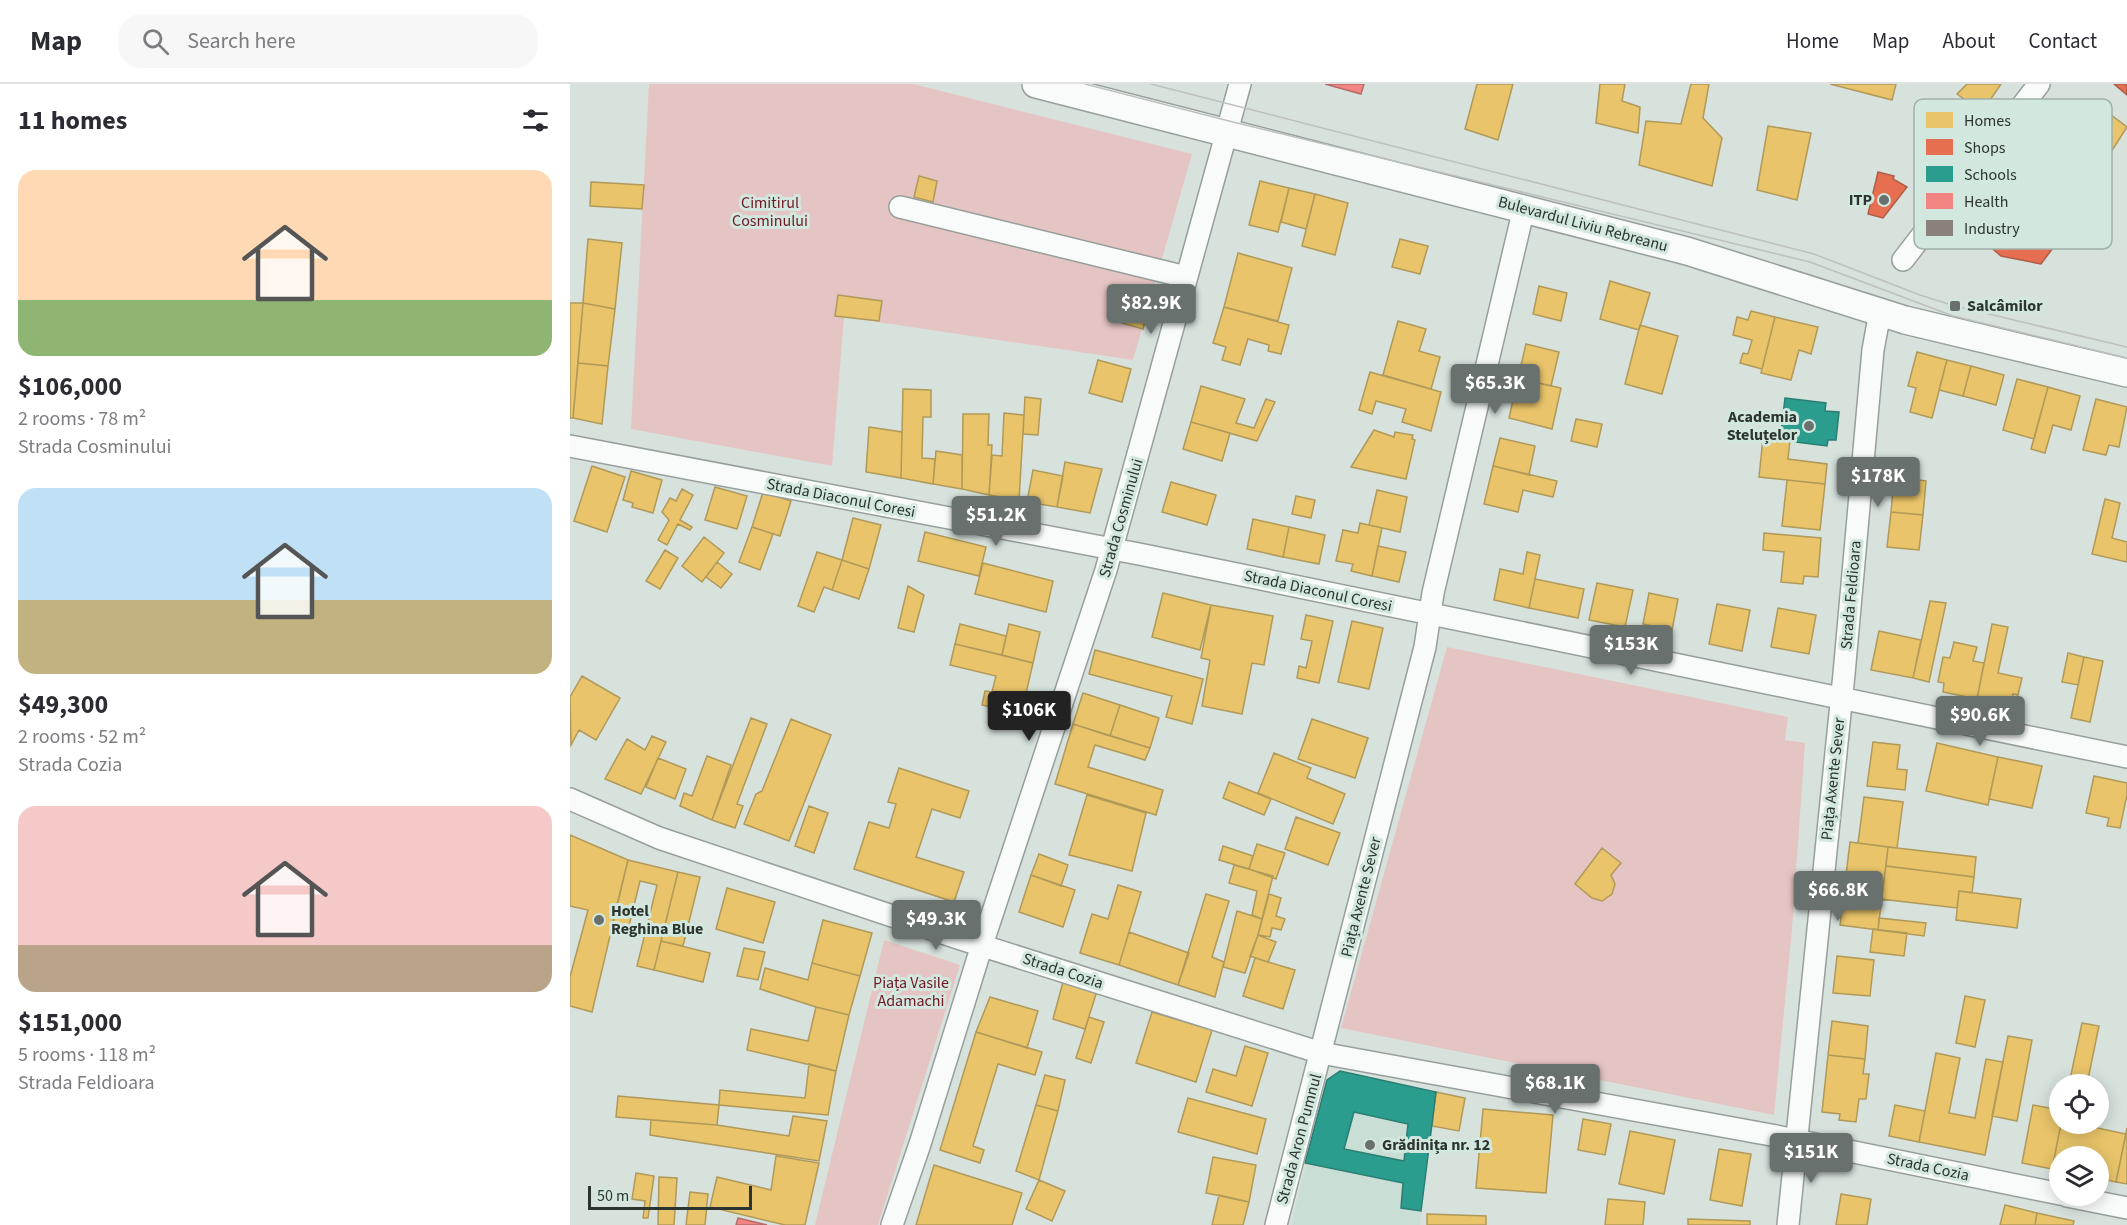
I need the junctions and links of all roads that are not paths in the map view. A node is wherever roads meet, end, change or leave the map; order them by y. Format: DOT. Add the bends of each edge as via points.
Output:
graph roads {
  1 [pos="1036,84"];
  2 [pos="2039,84"];
  3 [pos="1238,88"];
  4 [pos="2027,99"];
  5 [pos="1226,132"];
  6 [pos="900,207"];
  7 [pos="1524,208"];
  8 [pos="1914,246"];
  9 [pos="1903,260"];
  10 [pos="1186,277"];
  11 [pos="1880,312"];
  12 [pos="2127,374"];
  13 [pos="570,446"];
  14 [pos="1113,549"];
  15 [pos="1430,614"];
  16 [pos="1842,699"];
  17 [pos="2127,757"];
  18 [pos="570,799"];
  19 [pos="982,945"];
  20 [pos="1322,1053"];
  21 [pos="1796,1140"];
  22 [pos="2049,1192"];
  23 [pos="2109,1204"];
  24 [pos="2127,1208"];
  25 [pos="892,1225"];
  26 [pos="1276,1225"];
  27 [pos="1788,1225"];
  1 -- 5 [label="main road, Bulevardul Liviu Rebreanu"];
  2 -- 4 [label="street"];
  3 -- 5 [label="street, Strada Cosminului"];
  5 -- 7 [label="main road, Bulevardul Liviu Rebreanu"];
  5 -- 10 [label="street, Strada Cosminului"];
  6 -- 10 [label="street"];
  7 -- 11 [label="main road, Bulevardul Liviu Rebreanu" via="1688,251"];
  7 -- 15 [label="street"];
  8 -- 9 [label="street"];
  10 -- 14 [label="street, Strada Cosminului"];
  11 -- 12 [label="main road, Bulevardul Liviu Rebreanu"];
  11 -- 16 [label="street, Strada Feldioara" via="1873,350"];
  13 -- 14 [label="street, Strada Diaconul Coresi"];
  14 -- 15 [label="street, Strada Diaconul Coresi"];
  14 -- 19 [label="street, Strada Cosminului"];
  15 -- 16 [label="street, Piața Axente Sever"];
  15 -- 20 [label="street, Piața Axente Sever" via="1425,647"];
  16 -- 17 [label="street"];
  16 -- 21 [label="street, Piața Axente Sever"];
  18 -- 19 [label="street, Strada Cozia" via="659,838"];
  19 -- 20 [label="street, Strada Cozia"];
  19 -- 25 [label="street"];
  20 -- 21 [label="street"];
  20 -- 26 [label="street, Strada Aron Pumnul"];
  21 -- 22 [label="street, Strada Cozia"];
  21 -- 27 [label="street"];
  23 -- 24 [label="street"];
}
